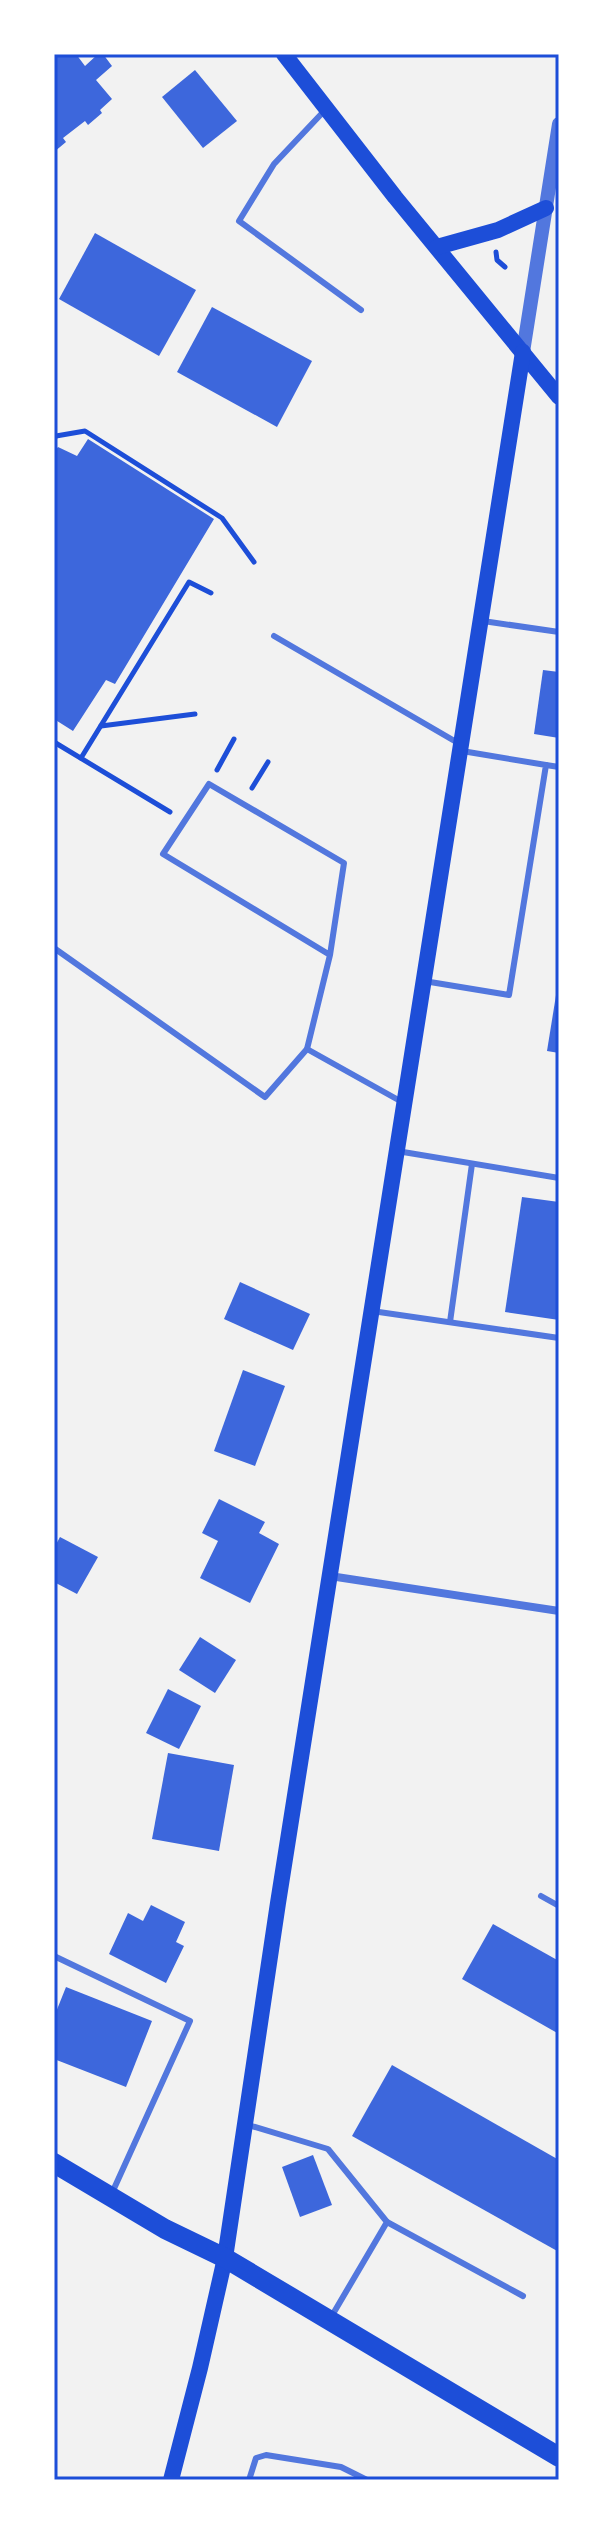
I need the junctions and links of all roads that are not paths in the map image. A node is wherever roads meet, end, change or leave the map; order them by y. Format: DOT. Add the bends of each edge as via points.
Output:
graph roads {
  1 [pos="284,54"];
  2 [pos="326,109"];
  3 [pos="559,124"];
  4 [pos="546,208"];
  5 [pos="437,247"];
  6 [pos="361,310"];
  7 [pos="523,352"];
  8 [pos="559,397"];
  9 [pos="481,620"];
  10 [pos="559,632"];
  11 [pos="274,636"];
  12 [pos="461,748"];
  13 [pos="546,765"];
  14 [pos="559,767"];
  15 [pos="54,948"];
  16 [pos="330,955"];
  17 [pos="424,981"];
  18 [pos="307,1049"];
  19 [pos="405,1104"];
  20 [pos="397,1151"];
  21 [pos="472,1164"];
  22 [pos="559,1178"];
  23 [pos="372,1311"];
  24 [pos="450,1322"];
  25 [pos="559,1338"];
  26 [pos="330,1576"];
  27 [pos="559,1611"];
  28 [pos="541,1896"];
  29 [pos="559,1906"];
  30 [pos="54,1956"];
  31 [pos="245,2124"];
  32 [pos="54,2163"];
  33 [pos="110,2197"];
  34 [pos="387,2222"];
  35 [pos="225,2258"];
  36 [pos="523,2296"];
  37 [pos="329,2320"];
  38 [pos="559,2457"];
  39 [pos="171,2480"];
  40 [pos="249,2480"];
  41 [pos="367,2480"];
  1 -- 2 [label="main road"];
  2 -- 5 [label="main road"];
  2 -- 6 [label="lane" via="274,164 239,221"];
  3 -- 4 [label="street"];
  4 -- 5 [label="main road" via="498,230"];
  4 -- 7 [label="street"];
  5 -- 7 [label="main road"];
  7 -- 8 [label="main road"];
  7 -- 9 [label="main road"];
  9 -- 10 [label="lane"];
  9 -- 12 [label="main road"];
  11 -- 12 [label="lane"];
  12 -- 13 [label="lane"];
  12 -- 17 [label="main road"];
  13 -- 14 [label="lane"];
  13 -- 17 [label="lane" via="509,995"];
  15 -- 18 [label="lane" via="265,1097"];
  16 -- 16 [label="lane" via="344,863 209,784 163,854"];
  16 -- 18 [label="lane"];
  17 -- 19 [label="main road"];
  18 -- 19 [label="lane"];
  19 -- 20 [label="main road"];
  20 -- 21 [label="lane"];
  20 -- 23 [label="main road"];
  21 -- 22 [label="lane"];
  21 -- 24 [label="lane"];
  23 -- 24 [label="lane"];
  23 -- 26 [label="main road"];
  24 -- 25 [label="lane"];
  26 -- 27 [label="street"];
  26 -- 31 [label="main road"];
  28 -- 29 [label="lane"];
  30 -- 33 [label="lane" via="190,2021"];
  31 -- 34 [label="lane" via="328,2149"];
  31 -- 35 [label="main road"];
  32 -- 33 [label="main road"];
  33 -- 35 [label="main road"];
  34 -- 36 [label="lane"];
  34 -- 37 [label="lane"];
  35 -- 37 [label="main road"];
  35 -- 39 [label="main road"];
  37 -- 38 [label="main road"];
  40 -- 41 [label="lane" via="256,2458 266,2455 341,2467"];
}
